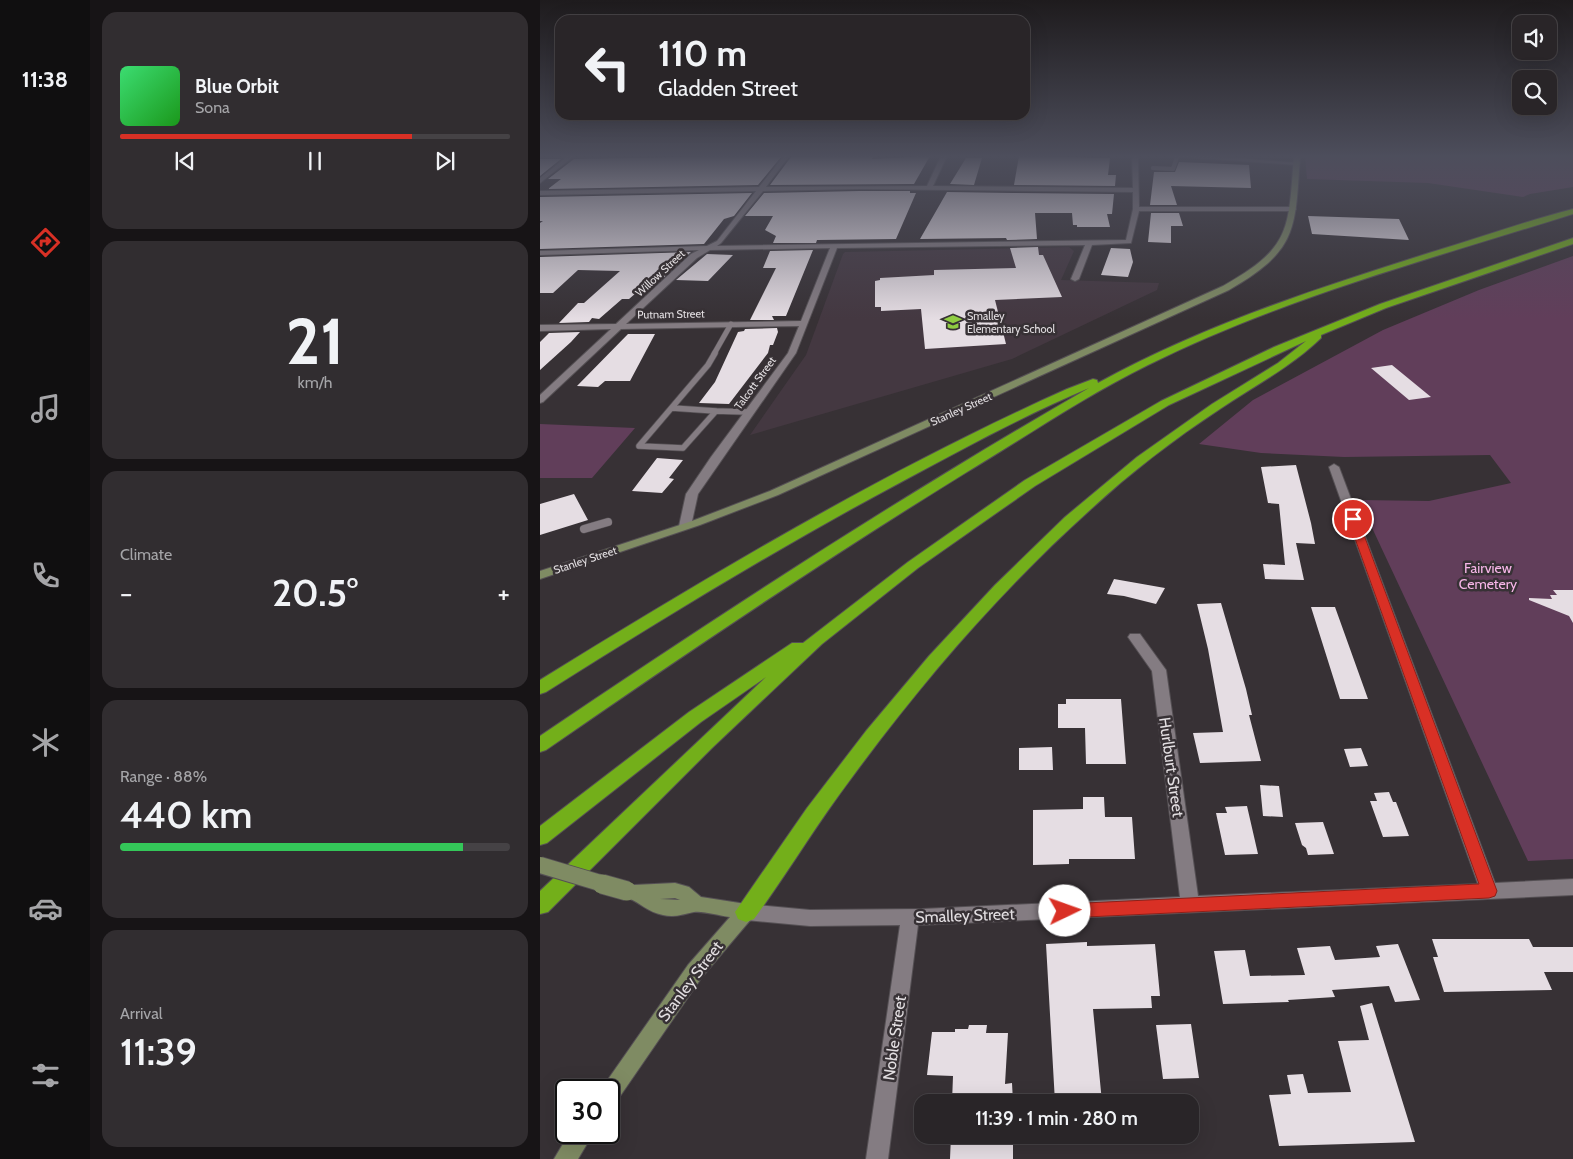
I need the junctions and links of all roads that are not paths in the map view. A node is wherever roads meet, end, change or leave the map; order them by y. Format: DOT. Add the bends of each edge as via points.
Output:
graph roads {
  1 [pos="743,210"];
  2 [pos="1136,210"];
  3 [pos="1293,210"];
  4 [pos="1573,211"];
  5 [pos="1573,241"];
  6 [pos="1089,244"];
  7 [pos="834,247"];
  8 [pos="709,248"];
  9 [pos="540,253"];
  10 [pos="1075,279"];
  11 [pos="803,323"];
  12 [pos="731,324"];
  13 [pos="620,326"];
  14 [pos="540,328"];
  15 [pos="1322,330"];
  16 [pos="1149,361"];
  17 [pos="540,400"];
  18 [pos="672,408"];
  19 [pos="714,411"];
  20 [pos="749,412"];
  21 [pos="1334,467"];
  22 [pos="608,522"];
  23 [pos="685,526"];
  24 [pos="584,529"];
  25 [pos="540,575"];
  26 [pos="834,624"];
  27 [pos="1135,637"];
  28 [pos="540,688"];
  29 [pos="540,745"];
  30 [pos="540,838"];
  31 [pos="540,865"];
  32 [pos="1573,887"];
  33 [pos="1489,891"];
  34 [pos="540,905"];
  35 [pos="1190,905"];
  36 [pos="746,912"];
  37 [pos="910,917"];
  38 [pos="620,1079"];
  39 [pos="575,1144"];
  40 [pos="564,1159"];
  41 [pos="877,1159"];
  1 -- 8 [label="street, Willow Street" via="718,242"];
  2 -- 6 [label="street" via="1129,242"];
  3 -- 23 [label="main road, Stanley Street" via="1290,228 1275,252 1249,274 1221,291 831,468"];
  4 -- 16 [label="highway" via="1301,298"];
  5 -- 15 [label="highway"];
  6 -- 7 [label="street"];
  6 -- 10 [label="street"];
  7 -- 8 [label="street"];
  7 -- 11 [label="street, Talcott Street"];
  8 -- 9 [label="street"];
  8 -- 13 [label="street, Willow Street" via="694,256"];
  11 -- 12 [label="street, Putnam Street"];
  11 -- 20 [label="street, Talcott Street" via="792,353"];
  12 -- 13 [label="street, Putnam Street"];
  12 -- 18 [label="lane" via="708,365"];
  13 -- 14 [label="street, Putnam Street"];
  13 -- 17 [label="street, Willow Street"];
  15 -- 26 [label="highway" via="1198,387 1096,443 1030,483"];
  15 -- 36 [label="highway" via="1292,359 1216,406 1136,464 1042,546 893,710 814,814"];
  16 -- 28 [label="highway" via="1056,398 866,495 708,584"];
  16 -- 29 [label="highway" via="851,539"];
  18 -- 19 [label="lane"];
  18 -- 19 [label="lane" via="640,446 683,448"];
  19 -- 20 [label="lane"];
  20 -- 23 [label="street, Talcott Street" via="692,494"];
  21 -- 33 [label="street"];
  22 -- 24 [label="lane"];
  23 -- 25 [label="main road, Stanley Street"];
  26 -- 30 [label="highway" via="695,717"];
  26 -- 34 [label="highway" via="754,697"];
  27 -- 35 [label="street, Hurlburt Street" via="1159,670"];
  31 -- 36 [label="main road, bridge" via="634,893 664,908 696,904"];
  32 -- 33 [label="street, Smalley Street"];
  33 -- 35 [label="street, Smalley Street"];
  35 -- 37 [label="street, Smalley Street"];
  36 -- 37 [label="street, Smalley Street" via="810,918"];
  36 -- 38 [label="main road, Stanley Street" via="695,971"];
  37 -- 41 [label="street, Noble Street"];
  39 -- 40 [label="main road"];
}
